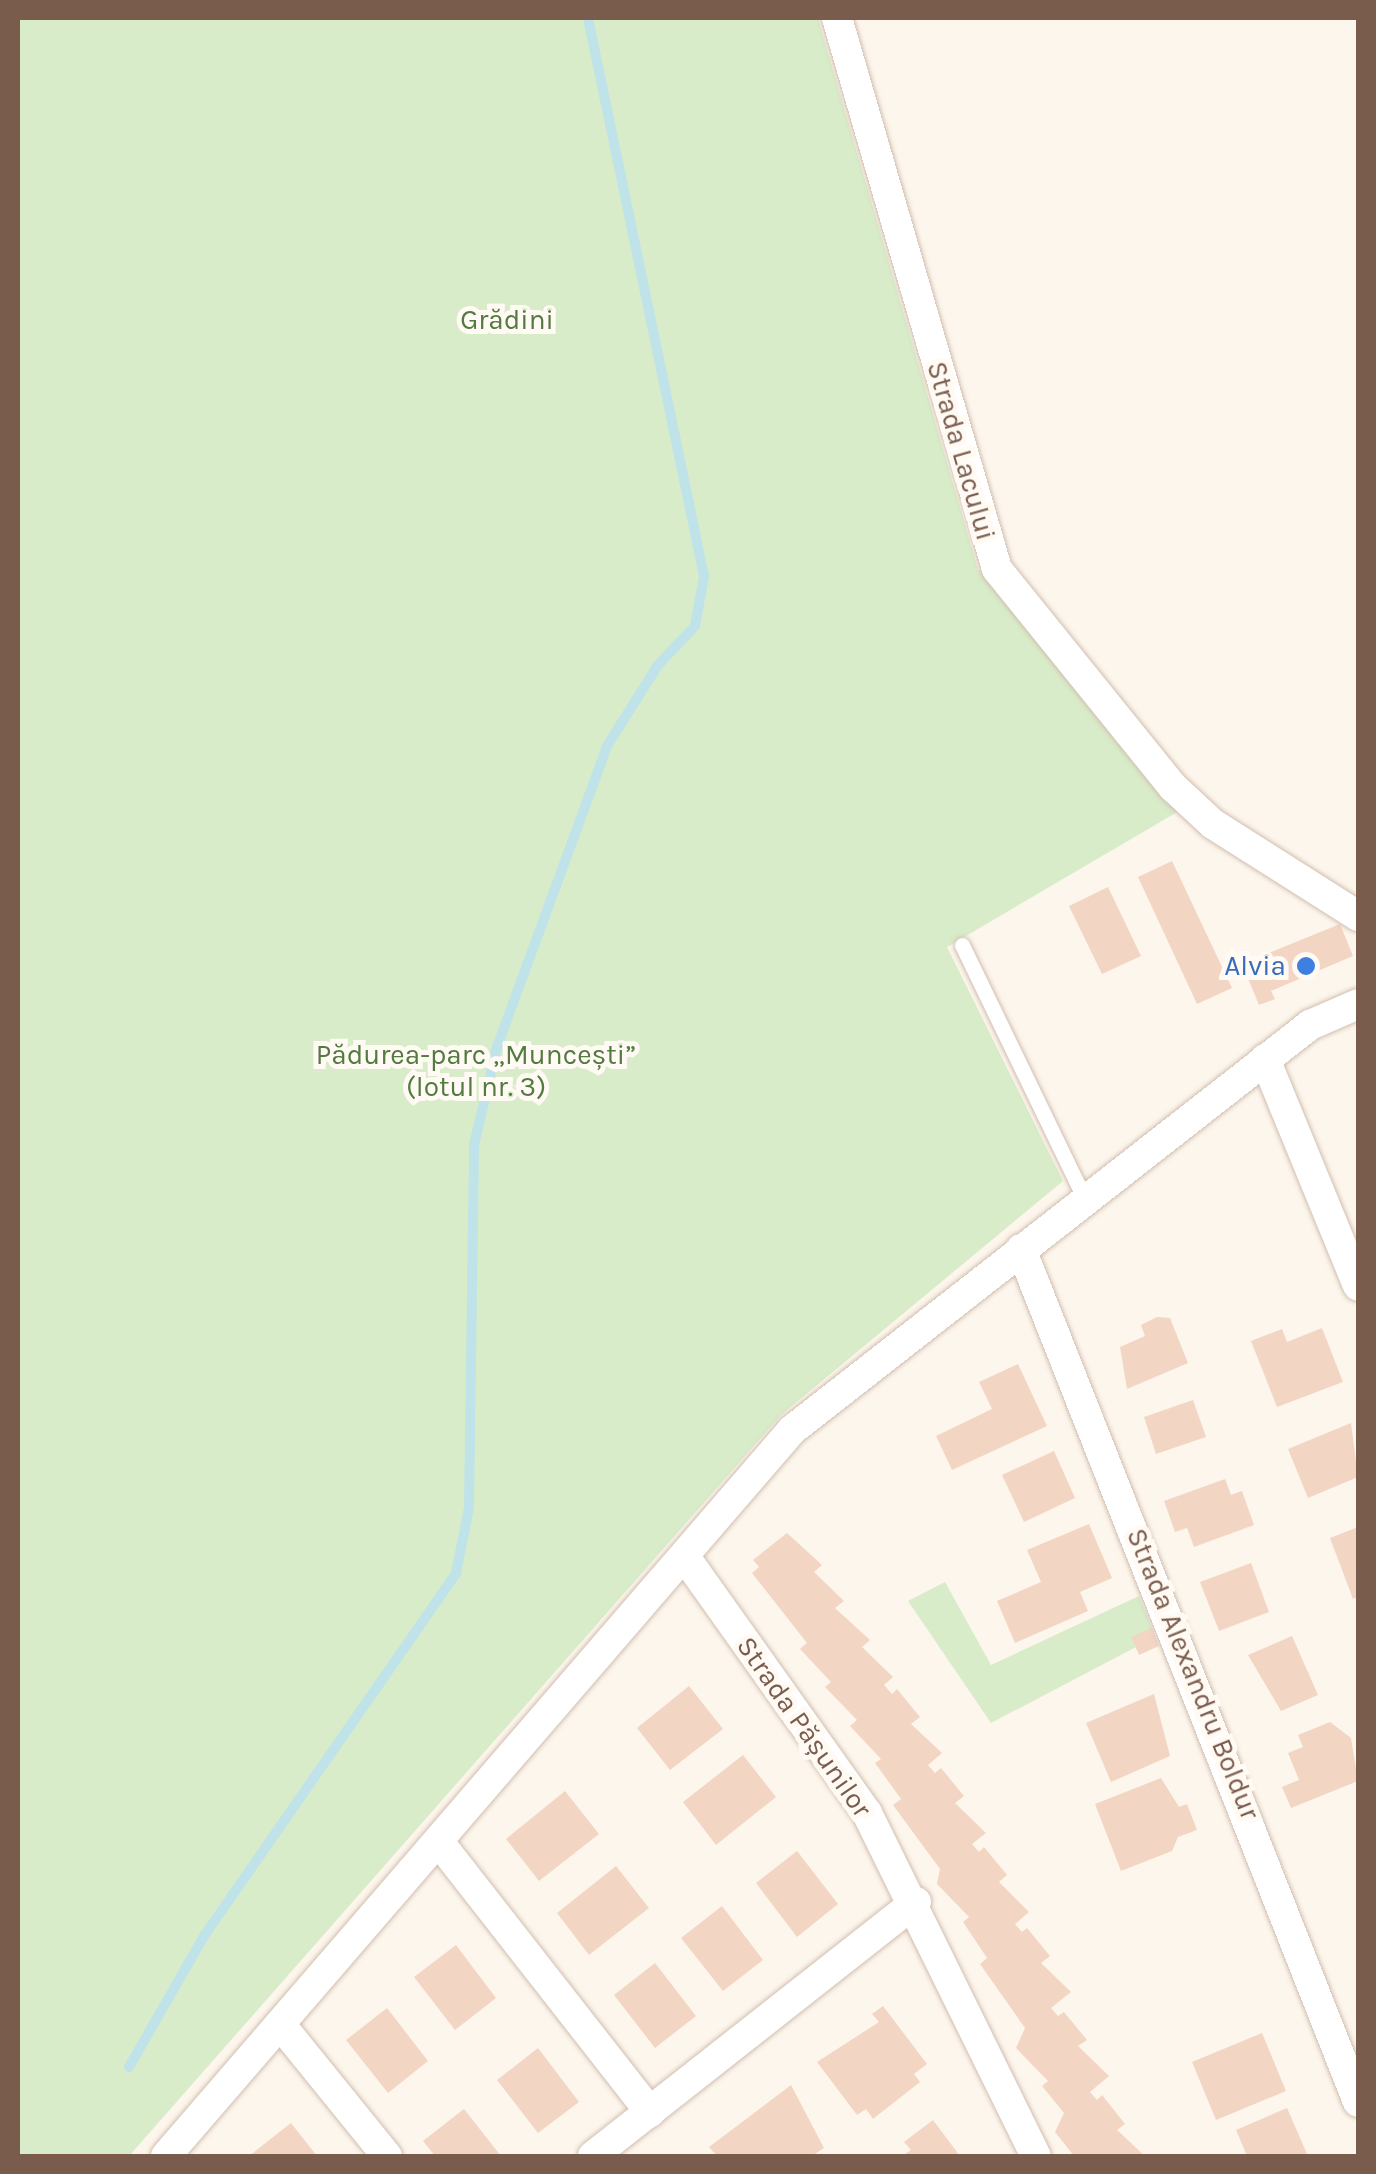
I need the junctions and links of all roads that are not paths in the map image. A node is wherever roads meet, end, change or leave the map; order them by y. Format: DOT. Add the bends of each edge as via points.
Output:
graph roads {
  1 [pos="838,18"];
  2 [pos="1358,916"];
  3 [pos="962,945"];
  4 [pos="1358,1004"];
  5 [pos="1265,1060"];
  6 [pos="1085,1200"];
  7 [pos="1021,1249"];
  8 [pos="1358,1286"];
  9 [pos="684,1557"];
  10 [pos="440,1842"];
  11 [pos="916,1902"];
  12 [pos="280,2024"];
  13 [pos="1358,2102"];
  14 [pos="650,2112"];
  15 [pos="166,2156"];
  16 [pos="387,2156"];
  17 [pos="593,2156"];
  18 [pos="1036,2156"];
  1 -- 2 [label="street, Strada Lacului" via="997,569 1173,787 1213,824"];
  3 -- 6 [label="lane"];
  4 -- 5 [label="street" via="1310,1025"];
  5 -- 6 [label="street"];
  5 -- 8 [label="street"];
  6 -- 7 [label="street"];
  7 -- 9 [label="street" via="792,1430"];
  7 -- 13 [label="street, Strada Alexandru Boldur"];
  9 -- 10 [label="street"];
  9 -- 11 [label="street, Strada Pășunilor" via="867,1814"];
  10 -- 12 [label="street"];
  10 -- 14 [label="street"];
  11 -- 14 [label="street"];
  11 -- 18 [label="street, Strada Pășunilor"];
  12 -- 15 [label="street"];
  12 -- 16 [label="street"];
  14 -- 17 [label="street"];
}
